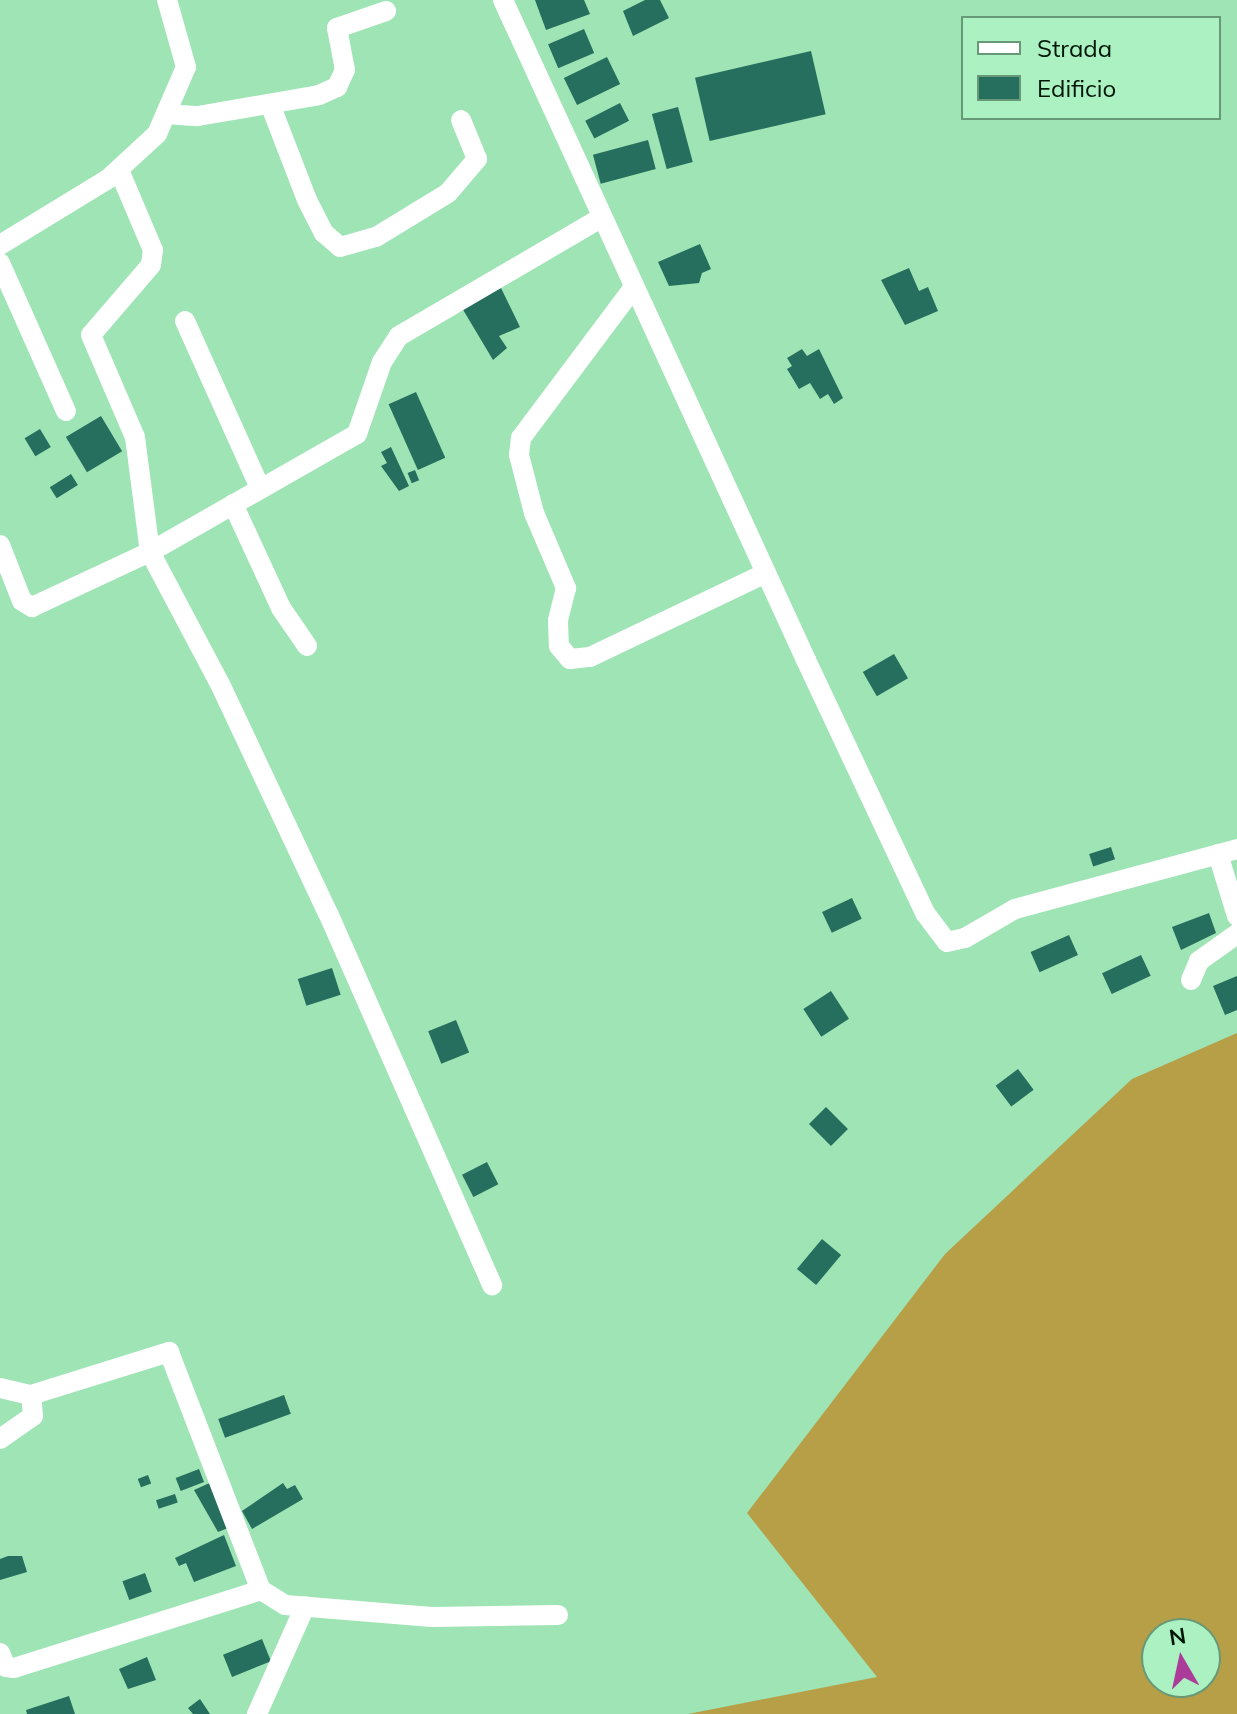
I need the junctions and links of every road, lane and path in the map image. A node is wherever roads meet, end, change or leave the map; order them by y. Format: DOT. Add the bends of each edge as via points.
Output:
graph roads {
  1 [pos="167,0"];
  2 [pos="503,0"];
  3 [pos="386,11"];
  4 [pos="270,104"];
  5 [pos="166,114"];
  6 [pos="461,120"];
  7 [pos="119,170"];
  8 [pos="601,218"];
  9 [pos="0,245"];
  10 [pos="0,263"];
  11 [pos="634,287"];
  12 [pos="185,321"];
  13 [pos="66,411"];
  14 [pos="259,486"];
  15 [pos="233,504"];
  16 [pos="0,545"];
  17 [pos="150,552"];
  18 [pos="766,573"];
  19 [pos="307,646"];
  20 [pos="1228,851"];
  21 [pos="1237,916"];
  22 [pos="1237,934"];
  23 [pos="1191,980"];
  24 [pos="492,1285"];
  25 [pos="0,1388"];
  26 [pos="31,1395"];
  27 [pos="0,1439"];
  28 [pos="261,1590"];
  29 [pos="305,1606"];
  30 [pos="558,1615"];
  31 [pos="0,1653"];
  32 [pos="257,1714"];
  1 -- 5 [label="street" via="186,67"];
  2 -- 8 [label="street"];
  3 -- 4 [label="street" via="337,28 345,70 337,87"];
  4 -- 5 [label="street" via="198,116"];
  4 -- 6 [label="street" via="307,200 324,233 340,247 376,237 448,193 477,159"];
  5 -- 7 [label="street" via="157,134"];
  7 -- 9 [label="street"];
  7 -- 17 [label="street" via="153,250 151,265 91,335 135,437"];
  8 -- 11 [label="street"];
  8 -- 14 [label="street" via="399,336 382,362 357,434"];
  10 -- 13 [label="street"];
  11 -- 18 [label="street"];
  11 -- 18 [label="street" via="521,438 519,455 534,513 566,588 559,646 570,659 590,657"];
  12 -- 14 [label="street"];
  14 -- 15 [label="street"];
  15 -- 17 [label="street"];
  15 -- 19 [label="street" via="281,608"];
  16 -- 17 [label="street" via="22,601 32,607"];
  17 -- 24 [label="street" via="220,684 328,913"];
  18 -- 20 [label="street" via="925,913 947,942 965,938 1015,909"];
  20 -- 21 [label="street"];
  22 -- 23 [label="street" via="1199,961"];
  25 -- 26 [label="street"];
  26 -- 27 [label="street" via="33,1416"];
  26 -- 28 [label="street" via="169,1352"];
  28 -- 29 [label="street" via="285,1605"];
  28 -- 31 [label="street" via="14,1668 6,1667"];
  29 -- 30 [label="street" via="432,1617"];
  29 -- 32 [label="street"];
}
